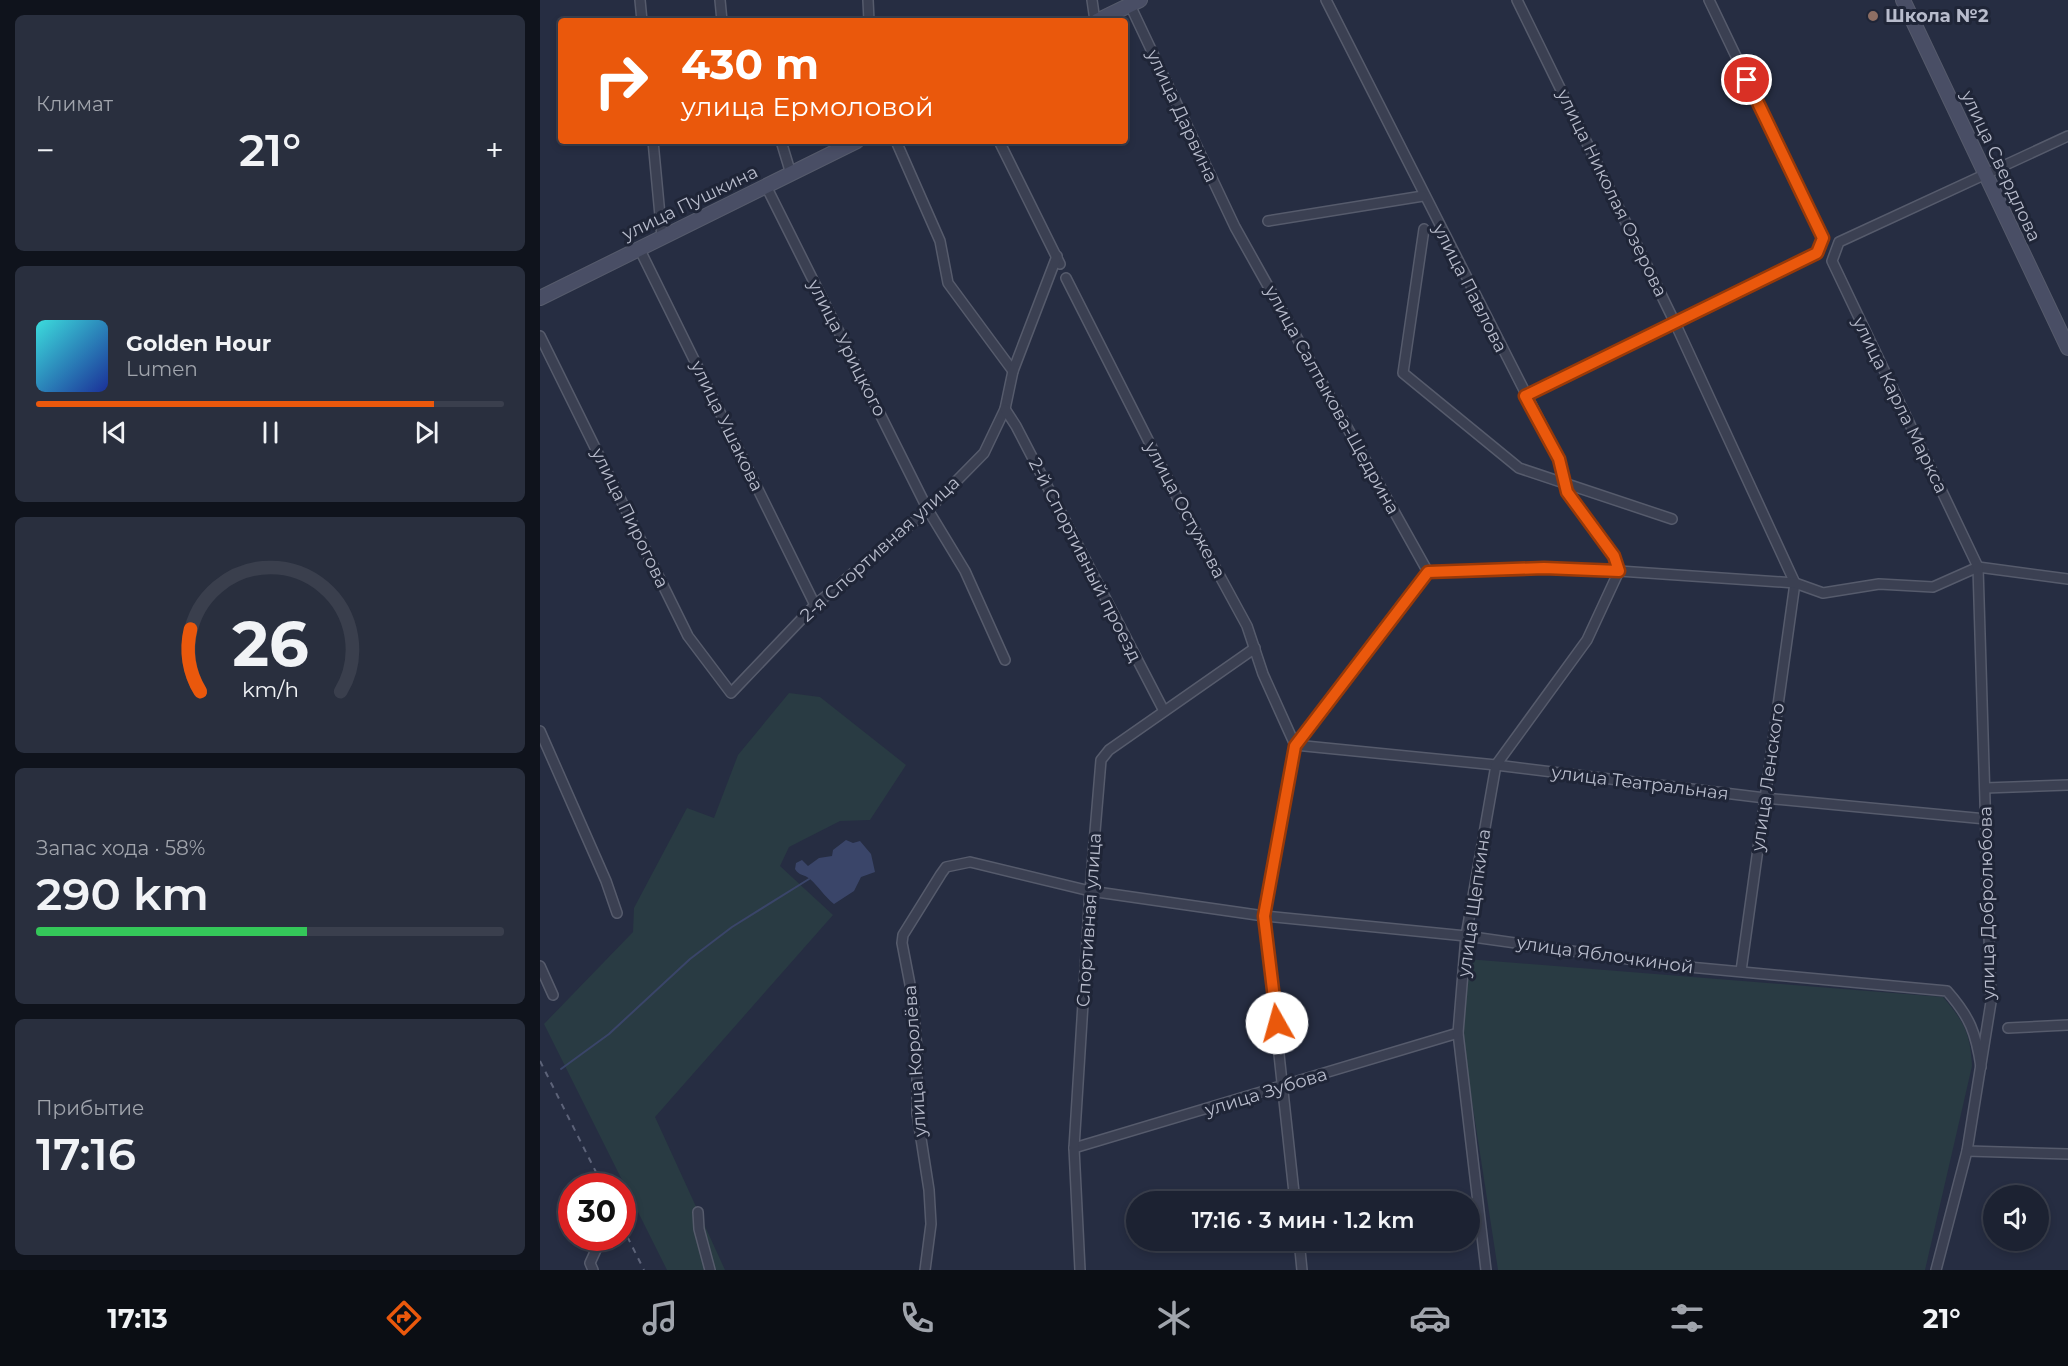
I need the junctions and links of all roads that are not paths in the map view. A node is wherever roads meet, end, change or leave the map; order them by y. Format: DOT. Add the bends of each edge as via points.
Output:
graph roads {
  1 [pos="640,0"];
  2 [pos="720,0"];
  3 [pos="868,0"];
  4 [pos="1092,0"];
  5 [pos="1326,0"];
  6 [pos="1517,0"];
  7 [pos="1709,0"];
  8 [pos="1903,0"];
  9 [pos="1135,3"];
  10 [pos="642,18"];
  11 [pos="722,18"];
  12 [pos="869,18"];
  13 [pos="1095,18"];
  14 [pos="1102,18"];
  15 [pos="2068,136"];
  16 [pos="653,144"];
  17 [pos="782,144"];
  18 [pos="851,144"];
  19 [pos="897,144"];
  20 [pos="1001,144"];
  21 [pos="791,174"];
  22 [pos="1985,176"];
  23 [pos="766,186"];
  24 [pos="1423,196"];
  25 [pos="1268,221"];
  26 [pos="1235,227"];
  27 [pos="1424,229"];
  28 [pos="662,237"];
  29 [pos="639,248"];
  30 [pos="1066,278"];
  31 [pos="540,298"];
  32 [pos="1676,324"];
  33 [pos="540,336"];
  34 [pos="2068,348"];
  35 [pos="1013,371"];
  36 [pos="1525,396"];
  37 [pos="1005,409"];
  38 [pos="1565,483"];
  39 [pos="928,510"];
  40 [pos="1671,519"];
  41 [pos="1978,567"];
  42 [pos="1619,571"];
  43 [pos="1428,572"];
  44 [pos="2068,579"];
  45 [pos="1795,584"];
  46 [pos="815,605"];
  47 [pos="1255,648"];
  48 [pos="1005,660"];
  49 [pos="731,693"];
  50 [pos="1164,711"];
  51 [pos="540,731"];
  52 [pos="1295,746"];
  53 [pos="1496,765"];
  54 [pos="2068,785"];
  55 [pos="1985,788"];
  56 [pos="1765,798"];
  57 [pos="1986,819"];
  58 [pos="1090,891"];
  59 [pos="617,913"];
  60 [pos="1264,916"];
  61 [pos="1466,936"];
  62 [pos="540,966"];
  63 [pos="1741,971"];
  64 [pos="552,995"];
  65 [pos="2068,1025"];
  66 [pos="2008,1028"];
  67 [pos="1458,1034"];
  68 [pos="1981,1067"];
  69 [pos="1285,1087"];
  70 [pos="1074,1148"];
  71 [pos="1967,1151"];
  72 [pos="2068,1154"];
  73 [pos="1294,1191"];
  74 [pos="698,1212"];
  75 [pos="597,1251"];
  76 [pos="1300,1251"];
  77 [pos="592,1267"];
  78 [pos="710,1270"];
  79 [pos="925,1270"];
  80 [pos="1080,1270"];
  81 [pos="1302,1270"];
  82 [pos="1486,1270"];
  83 [pos="1936,1270"];
  1 -- 10 [label="street"];
  2 -- 11 [label="street"];
  3 -- 12 [label="street"];
  4 -- 13 [label="street"];
  5 -- 24 [label="street, улица Павлова"];
  6 -- 32 [label="street, улица Николая Озерова"];
  7 -- 32 [label="street" via="1823,238 1817,253"];
  8 -- 22 [label="main road, улица Свердлова"];
  9 -- 14 [label="main road"];
  9 -- 26 [label="street, улица Дарвина"];
  15 -- 22 [label="street"];
  16 -- 28 [label="street"];
  17 -- 21 [label="street"];
  18 -- 21 [label="main road, улица Пушкина"];
  19 -- 35 [label="street" via="940,241 948,283"];
  20 -- 35 [label="street, 2-я Спортивная улица" via="1059,260"];
  21 -- 23 [label="main road, улица Пушкина"];
  22 -- 34 [label="main road, улица Свердлова"];
  22 -- 41 [label="street, улица Карла Маркса" via="1839,242 1832,261"];
  23 -- 28 [label="main road, улица Пушкина"];
  23 -- 39 [label="street, улица Урицкого"];
  24 -- 25 [label="street"];
  24 -- 36 [label="street, улица Павлова"];
  26 -- 43 [label="street, улица Салтыкова-Щедрина"];
  27 -- 38 [label="street" via="1403,373 1519,468"];
  28 -- 29 [label="main road, улица Пушкина"];
  29 -- 31 [label="main road, улица Пушкина"];
  29 -- 46 [label="street, улица Ушакова"];
  30 -- 47 [label="street, улица Остужева" via="1179,501 1248,626"];
  32 -- 36 [label="street"];
  32 -- 45 [label="street, улица Николая Озерова"];
  33 -- 49 [label="street, улица Пирогова" via="688,636"];
  35 -- 37 [label="street, 2-я Спортивная улица"];
  36 -- 38 [label="street, улица Павлова" via="1559,459"];
  37 -- 39 [label="street, 2-я Спортивная улица" via="984,453"];
  37 -- 50 [label="street, 2-й Спортивный проезд"];
  38 -- 40 [label="street"];
  38 -- 42 [label="street, улица Павлова" via="1567,492 1614,556"];
  39 -- 46 [label="street, 2-я Спортивная улица"];
  39 -- 48 [label="street, улица Урицкого" via="965,572"];
  41 -- 44 [label="street"];
  41 -- 45 [label="street" via="1933,587 1880,584 1823,593"];
  41 -- 55 [label="street, улица Добролюбова"];
  42 -- 43 [label="street" via="1544,568"];
  42 -- 45 [label="street"];
  42 -- 53 [label="street, улица Щепкина" via="1587,640"];
  43 -- 52 [label="street"];
  45 -- 56 [label="street, улица Ленского"];
  46 -- 49 [label="street, 2-я Спортивная улица"];
  47 -- 50 [label="street, Спортивная улица"];
  47 -- 52 [label="street, улица Остужева"];
  50 -- 58 [label="street, Спортивная улица" via="1108,750 1101,760"];
  51 -- 59 [label="street"];
  52 -- 53 [label="street, улица Театральная"];
  52 -- 60 [label="street"];
  53 -- 56 [label="street, улица Театральная"];
  53 -- 61 [label="street, улица Щепкина"];
  54 -- 55 [label="street"];
  55 -- 57 [label="street, улица Добролюбова"];
  56 -- 57 [label="street, улица Театральная"];
  56 -- 63 [label="street, улица Ленского"];
  57 -- 68 [label="street, улица Добролюбова" via="1991,1002"];
  58 -- 60 [label="street, улица Королёва"];
  58 -- 70 [label="street, Спортивная улица"];
  58 -- 79 [label="street, улица Королёва" via="987,865 957,863 946,867 903,935 916,1040 917,1113 929,1190 931,1224"];
  60 -- 61 [label="street, улица Яблочкиной"];
  60 -- 69 [label="street"];
  61 -- 63 [label="street, улица Яблочкиной"];
  61 -- 67 [label="street, улица Щепкина"];
  62 -- 64 [label="street"];
  63 -- 68 [label="street, улица Яблочкиной" via="1947,991 1965,1011 1976,1037"];
  65 -- 66 [label="street"];
  67 -- 69 [label="street, улица Зубова"];
  67 -- 82 [label="street, улица Щепкина"];
  68 -- 71 [label="street, улица Добролюбова"];
  69 -- 70 [label="street, улица Зубова"];
  69 -- 73 [label="street"];
  70 -- 80 [label="street, Спортивная улица"];
  71 -- 72 [label="street"];
  71 -- 83 [label="street, улица Добролюбова"];
  74 -- 78 [label="street"];
  75 -- 77 [label="street"];
  76 -- 81 [label="street"];
}
